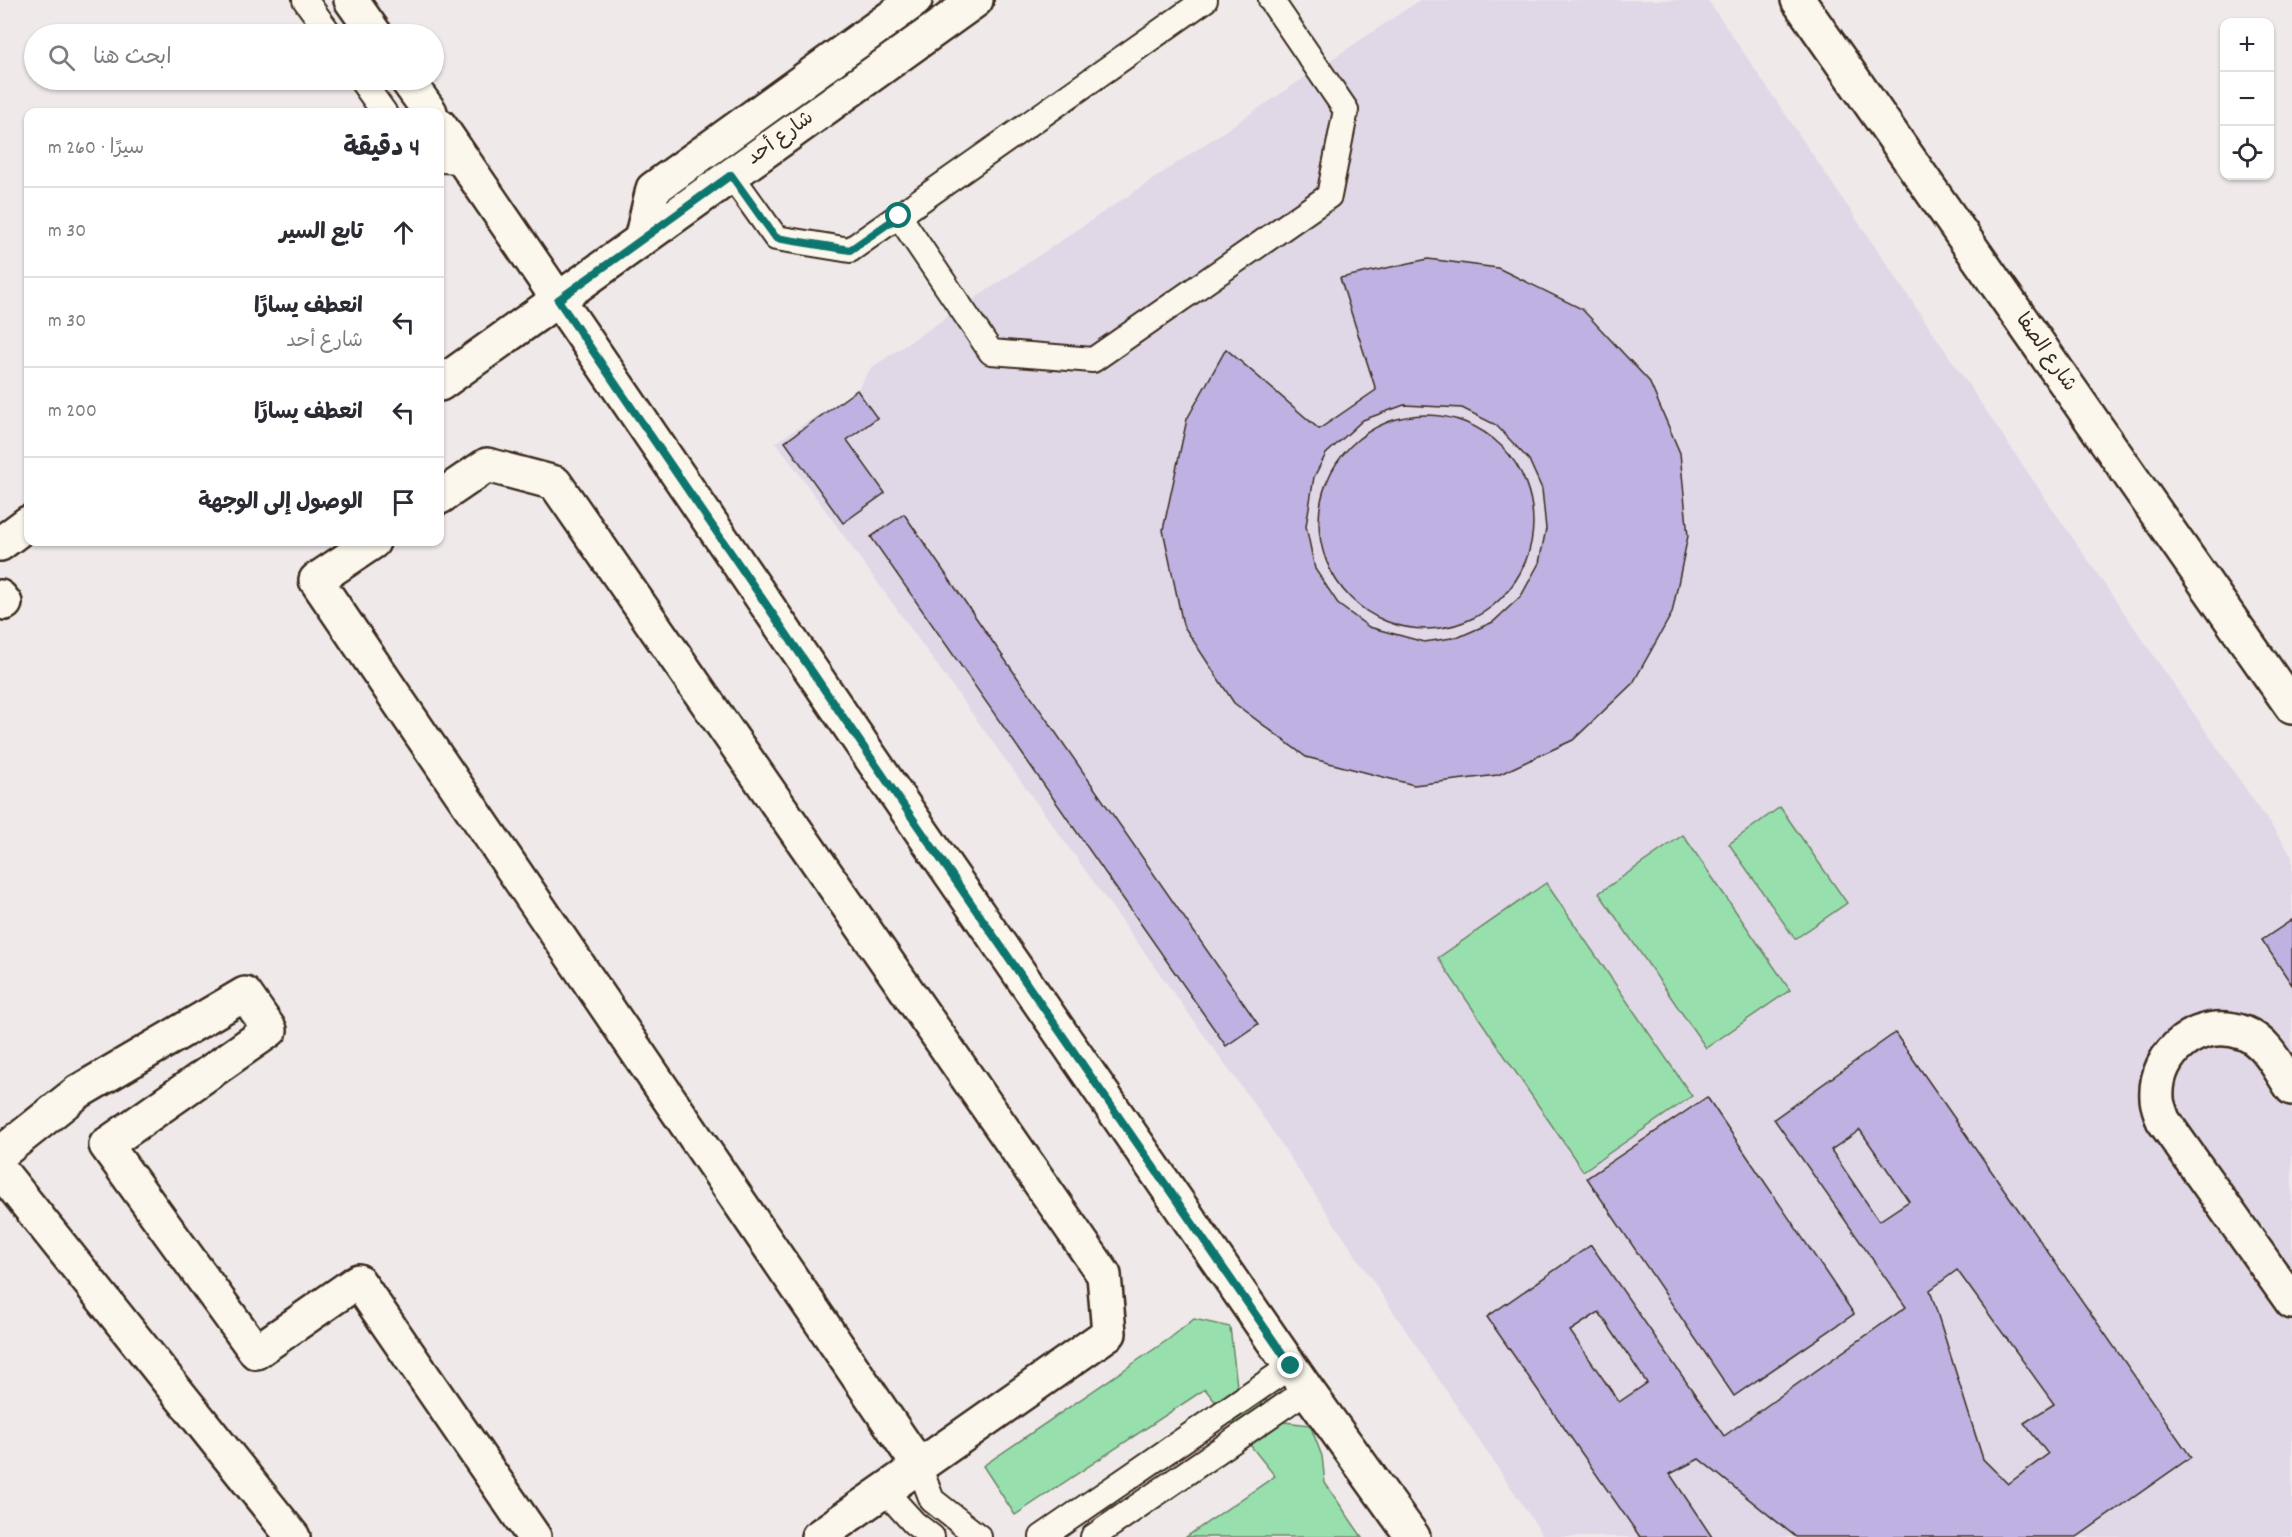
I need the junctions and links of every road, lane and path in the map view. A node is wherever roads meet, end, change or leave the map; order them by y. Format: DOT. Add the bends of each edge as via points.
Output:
graph roads {
  1 [pos="305,0"];
  2 [pos="351,0"];
  3 [pos="915,0"];
  4 [pos="976,0"];
  5 [pos="1205,0"];
  6 [pos="1271,0"];
  7 [pos="1798,0"];
  8 [pos="323,24"];
  9 [pos="368,24"];
  10 [pos="368,90"];
  11 [pos="414,90"];
  12 [pos="381,108"];
  13 [pos="427,108"];
  14 [pos="444,138"];
  15 [pos="452,161"];
  16 [pos="731,175"];
  17 [pos="899,216"];
  18 [pos="641,240"];
  19 [pos="558,300"];
  20 [pos="444,381"];
  21 [pos="444,494"];
  22 [pos="24,526"];
  23 [pos="0,544"];
  24 [pos="367,546"];
  25 [pos="2292,707"];
  26 [pos="2292,1088"];
  27 [pos="0,1154"];
  28 [pos="0,1170"];
  29 [pos="2292,1302"];
  30 [pos="1299,1378"];
  31 [pos="919,1466"];
  32 [pos="885,1490"];
  33 [pos="293,1537"];
  34 [pos="534,1537"];
  35 [pos="818,1537"];
  36 [pos="932,1537"];
  37 [pos="979,1537"];
  38 [pos="1042,1537"];
  39 [pos="1093,1537"];
  40 [pos="1413,1537"];
  1 -- 8 [label="lane"];
  2 -- 9 [label="street"];
  3 -- 18 [label="street" via="653,189"];
  4 -- 16 [label="street, شارع أحد"];
  5 -- 17 [label="lane"];
  6 -- 17 [label="lane" via="1346,110 1329,196 1093,360 991,352"];
  7 -- 25 [label="street, شارع الصفا"];
  10 -- 12 [label="lane"];
  11 -- 13 [label="street"];
  14 -- 15 [label="street"];
  15 -- 19 [label="street"];
  16 -- 17 [label="lane" via="776,238 850,250"];
  16 -- 18 [label="street, شارع أحد"];
  18 -- 19 [label="street, شارع أحد"];
  19 -- 20 [label="street, شارع أحد"];
  19 -- 30 [label="street"];
  21 -- 31 [label="street" via="487,465 555,483 1104,1275 1109,1333"];
  22 -- 23 [label="street"];
  24 -- 31 [label="street" via="316,580"];
  26 -- 29 [label="street" via="2263,1045 2245,1033 2223,1029 2201,1031 2182,1041 2166,1057 2158,1078 2156,1100 2163,1120"];
  27 -- 34 [label="street" via="78,1092 245,994 270,1030 106,1145 256,1352 358,1281"];
  28 -- 33 [label="street"];
  30 -- 38 [label="lane"];
  30 -- 39 [label="lane"];
  30 -- 40 [label="street"];
  31 -- 32 [label="street"];
  31 -- 37 [label="lane" via="932,1500"];
  32 -- 35 [label="street"];
  32 -- 36 [label="lane"];
}
